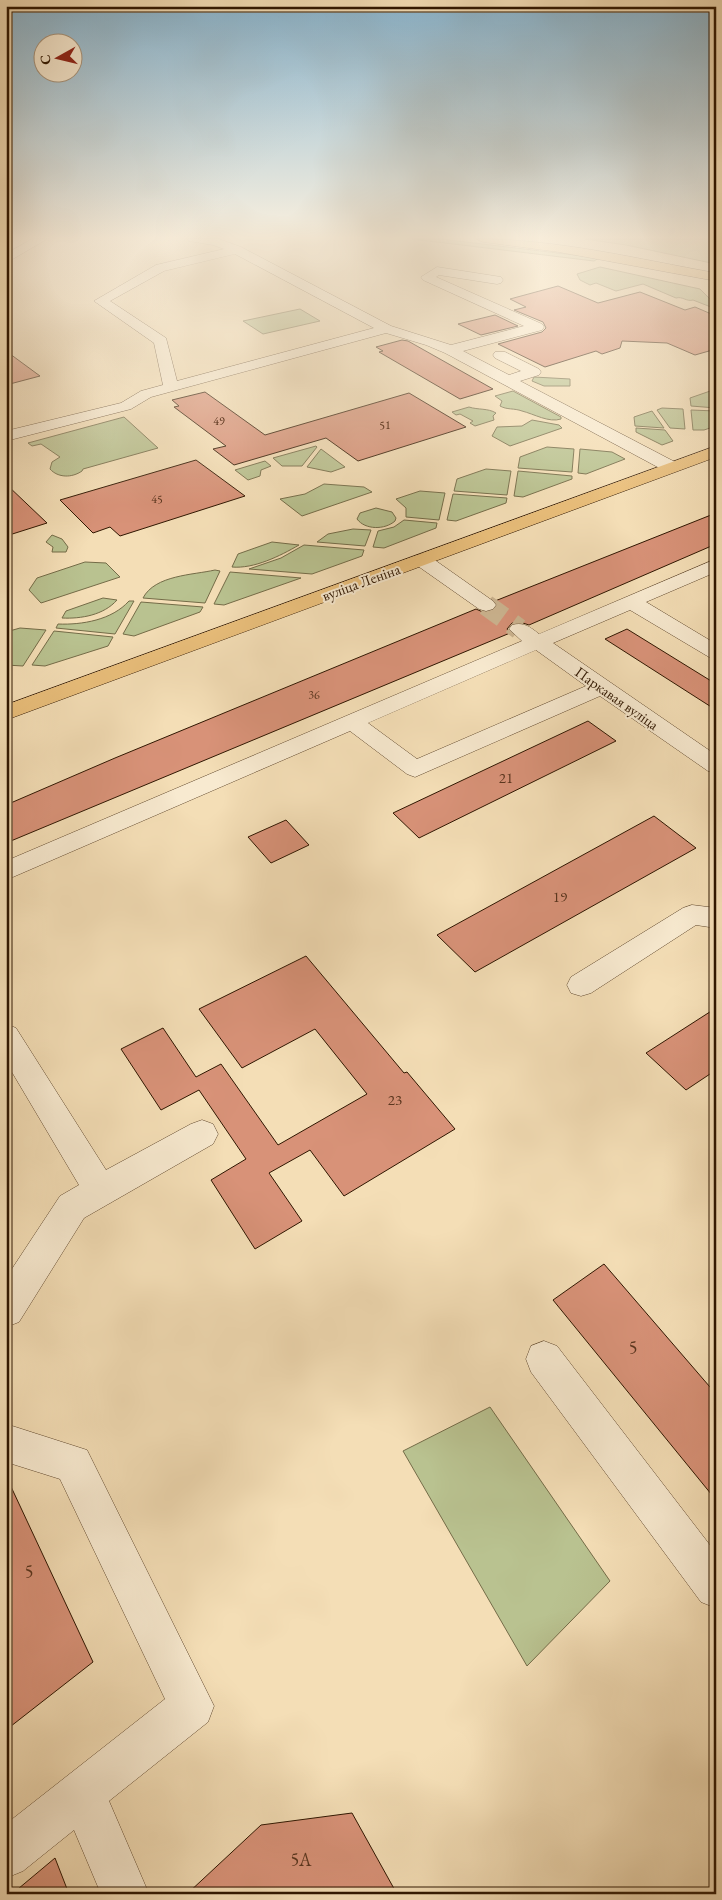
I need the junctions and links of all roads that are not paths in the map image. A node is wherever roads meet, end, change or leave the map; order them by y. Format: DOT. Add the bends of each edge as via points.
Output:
graph roads {
  1 [pos="141,328"];
  2 [pos="534,328"];
  3 [pos="386,329"];
  4 [pos="450,350"];
  5 [pos="500,355"];
  6 [pos="507,381"];
  7 [pos="171,387"];
  8 [pos="6,436"];
  9 [pos="716,451"];
  10 [pos="672,467"];
  11 [pos="422,560"];
  12 [pos="716,565"];
  13 [pos="631,602"];
  14 [pos="486,605"];
  15 [pos="519,629"];
  16 [pos="538,642"];
  17 [pos="716,653"];
  18 [pos="602,687"];
  19 [pos="6,713"];
  20 [pos="352,722"];
  21 [pos="716,766"];
  22 [pos="6,871"];
  23 [pos="716,918"];
  24 [pos="581,985"];
  25 [pos="6,1036"];
  26 [pos="202,1134"];
  27 [pos="100,1190"];
  28 [pos="6,1310"];
  29 [pos="544,1359"];
  30 [pos="6,1442"];
  31 [pos="716,1587"];
  32 [pos="82,1793"];
  33 [pos="6,1854"];
  34 [pos="125,1894"];
  1 -- 7 [label="street" via="161,341"];
  2 -- 4 [label="street"];
  3 -- 4 [label="street"];
  3 -- 7 [label="street"];
  4 -- 6 [label="street"];
  5 -- 6 [label="street" via="534,372"];
  6 -- 10 [label="street"];
  7 -- 8 [label="street" via="146,394 126,406"];
  9 -- 10 [label="main road, вуліца Леніна"];
  10 -- 11 [label="main road, вуліца Леніна"];
  11 -- 14 [label="street"];
  11 -- 19 [label="main road, вуліца Леніна"];
  12 -- 13 [label="street"];
  13 -- 16 [label="street"];
  13 -- 17 [label="street"];
  15 -- 16 [label="street, Паркавая вуліца"];
  16 -- 18 [label="street, Паркавая вуліца"];
  16 -- 20 [label="street"];
  18 -- 20 [label="street" via="414,769"];
  18 -- 21 [label="street, Паркавая вуліца"];
  20 -- 22 [label="street"];
  23 -- 24 [label="street" via="692,915"];
  25 -- 27 [label="street"];
  26 -- 27 [label="street"];
  27 -- 28 [label="street" via="72,1207"];
  29 -- 31 [label="street"];
  30 -- 32 [label="street" via="73,1464 192,1706"];
  32 -- 33 [label="street"];
  32 -- 34 [label="street"];
}
